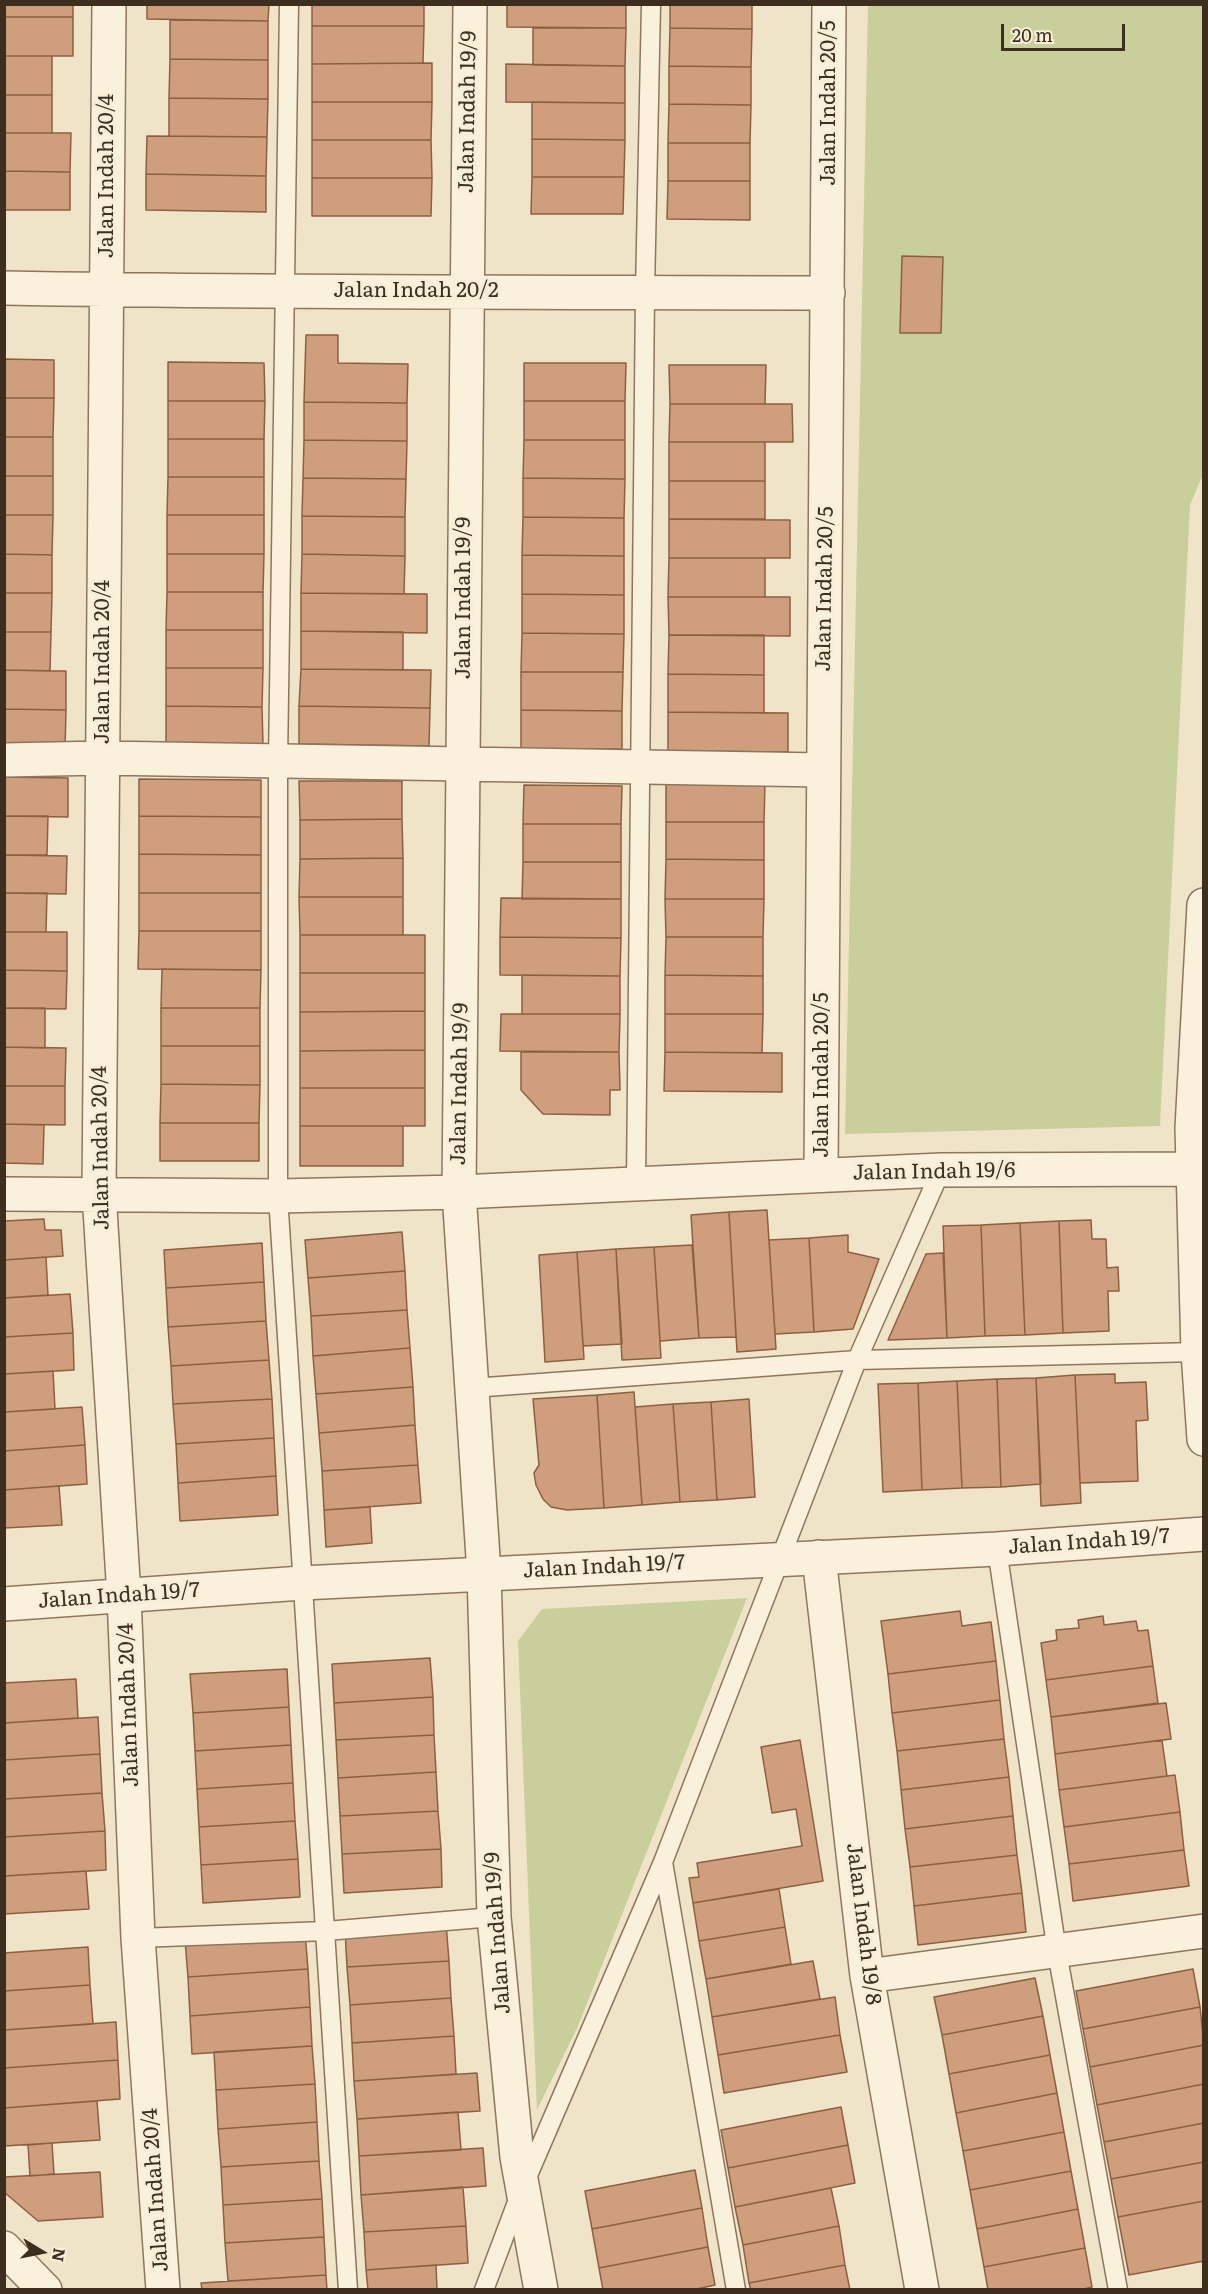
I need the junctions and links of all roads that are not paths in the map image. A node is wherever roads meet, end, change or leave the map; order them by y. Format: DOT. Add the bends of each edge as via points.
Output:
graph roads {
  1 [pos="109,4"];
  2 [pos="289,4"];
  3 [pos="470,4"];
  4 [pos="651,4"];
  5 [pos="829,4"];
  6 [pos="4,288"];
  7 [pos="106,290"];
  8 [pos="466,290"];
  9 [pos="285,292"];
  10 [pos="645,292"];
  11 [pos="828,293"];
  12 [pos="103,758"];
  13 [pos="4,760"];
  14 [pos="278,762"];
  15 [pos="463,763"];
  16 [pos="640,767"];
  17 [pos="823,770"];
  18 [pos="1203,905"];
  19 [pos="1198,1128"];
  20 [pos="1194,1169"];
  21 [pos="940,1170"];
  22 [pos="821,1174"];
  23 [pos="636,1182"];
  24 [pos="459,1192"];
  25 [pos="99,1193"];
  26 [pos="4,1194"];
  27 [pos="278,1196"];
  28 [pos="1198,1352"];
  29 [pos="857,1360"];
  30 [pos="472,1388"];
  31 [pos="1203,1439"];
  32 [pos="1203,1534"];
  33 [pos="997,1549"];
  34 [pos="819,1557"];
  35 [pos="782,1558"];
  36 [pos="484,1573"];
  37 [pos="302,1583"];
  38 [pos="124,1596"];
  39 [pos="4,1604"];
  40 [pos="663,1862"];
  41 [pos="494,1917"];
  42 [pos="326,1931"];
  43 [pos="1203,1931"];
  44 [pos="138,1938"];
  45 [pos="1057,1952"];
  46 [pos="867,1976"];
  47 [pos="522,2189"];
  48 [pos="4,2248"];
  49 [pos="45,2289"];
  50 [pos="163,2289"];
  51 [pos="348,2289"];
  52 [pos="484,2289"];
  53 [pos="541,2289"];
  54 [pos="736,2289"];
  55 [pos="922,2289"];
  56 [pos="1118,2289"];
  1 -- 7 [label="street, Jalan Indah 20/4"];
  2 -- 9 [label="lane"];
  3 -- 8 [label="street, Jalan Indah 19/9"];
  4 -- 10 [label="lane"];
  5 -- 11 [label="street, Jalan Indah 20/5"];
  6 -- 7 [label="street, Jalan Indah 20/2"];
  7 -- 9 [label="street, Jalan Indah 20/2"];
  7 -- 12 [label="street, Jalan Indah 20/4"];
  8 -- 9 [label="street, Jalan Indah 20/2"];
  8 -- 10 [label="street, Jalan Indah 20/2"];
  8 -- 15 [label="street, Jalan Indah 19/9"];
  9 -- 14 [label="lane"];
  10 -- 11 [label="street, Jalan Indah 20/2"];
  10 -- 16 [label="lane"];
  11 -- 17 [label="street, Jalan Indah 20/5"];
  12 -- 13 [label="street"];
  12 -- 14 [label="street"];
  12 -- 25 [label="street, Jalan Indah 20/4"];
  14 -- 15 [label="street"];
  14 -- 27 [label="lane"];
  15 -- 16 [label="street"];
  15 -- 24 [label="street, Jalan Indah 19/9"];
  16 -- 17 [label="street"];
  16 -- 23 [label="lane"];
  17 -- 22 [label="street, Jalan Indah 20/5"];
  18 -- 19 [label="street"];
  19 -- 20 [label="street"];
  20 -- 21 [label="street, Jalan Indah 19/6"];
  20 -- 28 [label="street"];
  21 -- 22 [label="street, Jalan Indah 19/6"];
  21 -- 29 [label="lane"];
  22 -- 23 [label="street, Jalan Indah 19/6"];
  23 -- 24 [label="street, Jalan Indah 19/6"];
  24 -- 27 [label="street, Jalan Indah 19/6"];
  24 -- 30 [label="street, Jalan Indah 19/9"];
  25 -- 26 [label="street, Jalan Indah 19/6"];
  25 -- 27 [label="street, Jalan Indah 19/6"];
  25 -- 38 [label="street, Jalan Indah 20/4"];
  27 -- 37 [label="lane"];
  28 -- 29 [label="lane"];
  28 -- 31 [label="street"];
  29 -- 30 [label="lane"];
  29 -- 35 [label="lane"];
  30 -- 36 [label="street, Jalan Indah 19/9"];
  32 -- 33 [label="street, Jalan Indah 19/7"];
  33 -- 34 [label="street, Jalan Indah 19/7"];
  33 -- 45 [label="lane"];
  34 -- 35 [label="street, Jalan Indah 19/7"];
  34 -- 46 [label="street, Jalan Indah 19/8"];
  35 -- 36 [label="street, Jalan Indah 19/7"];
  35 -- 40 [label="lane"];
  36 -- 37 [label="street, Jalan Indah 19/7"];
  36 -- 41 [label="street, Jalan Indah 19/9"];
  37 -- 38 [label="street, Jalan Indah 19/7"];
  37 -- 42 [label="lane"];
  38 -- 39 [label="street, Jalan Indah 19/7"];
  38 -- 44 [label="street, Jalan Indah 20/4"];
  40 -- 47 [label="lane"];
  40 -- 54 [label="lane"];
  41 -- 42 [label="lane"];
  41 -- 47 [label="street, Jalan Indah 19/9"];
  42 -- 44 [label="lane"];
  42 -- 51 [label="lane"];
  43 -- 45 [label="street"];
  44 -- 50 [label="street, Jalan Indah 20/4"];
  45 -- 46 [label="street"];
  45 -- 56 [label="lane"];
  46 -- 55 [label="street, Jalan Indah 19/8"];
  47 -- 52 [label="lane"];
  47 -- 53 [label="street, Jalan Indah 19/9"];
  48 -- 49 [label="street"];
}
